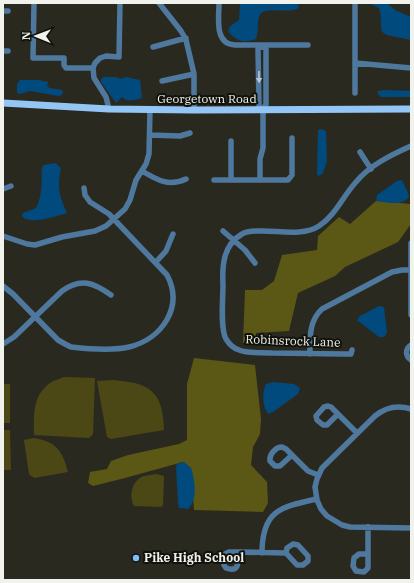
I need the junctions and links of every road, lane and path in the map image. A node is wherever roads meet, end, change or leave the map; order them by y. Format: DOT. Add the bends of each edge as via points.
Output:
graph roads {
  1 [pos="34,3"];
  2 [pos="120,3"];
  3 [pos="159,3"];
  4 [pos="219,3"];
  5 [pos="355,3"];
  6 [pos="186,38"];
  7 [pos="308,45"];
  8 [pos="262,46"];
  9 [pos="154,47"];
  10 [pos="355,63"];
  11 [pos="92,68"];
  12 [pos="411,68"];
  13 [pos="194,74"];
  14 [pos="162,80"];
  15 [pos="355,93"];
  16 [pos="3,103"];
  17 [pos="109,109"];
  18 [pos="263,109"];
  19 [pos="411,109"];
  20 [pos="150,110"];
  21 [pos="194,110"];
  22 [pos="190,133"];
  23 [pos="150,135"];
  24 [pos="292,138"];
  25 [pos="231,141"];
  26 [pos="411,146"];
  27 [pos="360,152"];
  28 [pos="371,169"];
  29 [pos="142,171"];
  30 [pos="186,179"];
  31 [pos="214,180"];
  32 [pos="231,180"];
  33 [pos="260,180"];
  34 [pos="11,186"];
  35 [pos="84,188"];
  36 [pos="3,189"];
  37 [pos="114,218"];
  38 [pos="223,231"];
  39 [pos="173,234"];
  40 [pos="3,236"];
  41 [pos="234,240"];
  42 [pos="411,243"];
  43 [pos="156,262"];
  44 [pos="255,263"];
  45 [pos="411,270"];
  46 [pos="3,286"];
  47 [pos="112,296"];
  48 [pos="411,315"];
  49 [pos="35,317"];
  50 [pos="3,344"];
  51 [pos="411,345"];
  52 [pos="352,350"];
  53 [pos="310,354"];
  54 [pos="410,359"];
  55 [pos="411,409"];
  56 [pos="338,414"];
  57 [pos="357,434"];
  58 [pos="292,455"];
  59 [pos="318,475"];
  60 [pos="316,498"];
  61 [pos="368,527"];
  62 [pos="411,528"];
  63 [pos="238,552"];
  64 [pos="262,552"];
  65 [pos="286,553"];
  66 [pos="368,554"];
  1 -- 11 [label="street" via="33,58 64,58 66,68"];
  2 -- 11 [label="street" via="119,57 100,58"];
  3 -- 6 [label="street"];
  4 -- 8 [label="street" via="219,31 224,41 234,45"];
  5 -- 10 [label="street"];
  6 -- 9 [label="street"];
  6 -- 13 [label="street"];
  7 -- 8 [label="street"];
  8 -- 18 [label="street" via="258,49 259,106"];
  10 -- 12 [label="street"];
  10 -- 15 [label="street"];
  11 -- 17 [label="street"];
  13 -- 14 [label="street"];
  13 -- 21 [label="street"];
  16 -- 17 [label="main road, Georgetown Road"];
  17 -- 20 [label="main road, Georgetown Road"];
  18 -- 19 [label="main road, Georgetown Road"];
  18 -- 21 [label="main road, Georgetown Road"];
  18 -- 33 [label="street"];
  20 -- 21 [label="main road, Georgetown Road"];
  20 -- 23 [label="street"];
  22 -- 23 [label="street" via="180,136"];
  23 -- 29 [label="street" via="149,154"];
  24 -- 33 [label="street" via="290,178"];
  25 -- 32 [label="street"];
  26 -- 28 [label="street"];
  27 -- 28 [label="street"];
  28 -- 41 [label="street" via="354,183 328,219 318,227 302,232 249,231"];
  29 -- 30 [label="street" via="164,182 173,183"];
  29 -- 37 [label="street" via="125,209"];
  31 -- 32 [label="street"];
  32 -- 33 [label="street"];
  34 -- 36 [label="street"];
  35 -- 37 [label="street" via="90,202"];
  37 -- 40 [label="street" via="98,230 38,245"];
  37 -- 43 [label="street"];
  38 -- 41 [label="street"];
  39 -- 43 [label="street" via="166,251"];
  41 -- 44 [label="street"];
  41 -- 53 [label="street, Robinsrock Lane" via="226,252 223,266 225,336 231,345 245,352"];
  42 -- 45 [label="street"];
  43 -- 49 [label="street" via="171,284 173,302 170,313 162,326 149,338 133,346 116,349 73,347 58,340"];
  45 -- 48 [label="street"];
  45 -- 53 [label="street" via="391,273 322,309 312,324"];
  46 -- 49 [label="street"];
  47 -- 49 [label="street" via="92,284 74,285 62,291"];
  49 -- 50 [label="street"];
  51 -- 54 [label="street" via="406,351"];
  52 -- 53 [label="street, Robinsrock Lane" via="351,354"];
  55 -- 57 [label="street" via="397,407 384,410"];
  56 -- 57 [label="street"];
  57 -- 59 [label="street" via="326,463"];
  58 -- 59 [label="street" via="308,471"];
  59 -- 60 [label="street"];
  60 -- 61 [label="street" via="321,509 333,521 347,526"];
  60 -- 64 [label="street" via="289,505 274,514 263,532"];
  61 -- 62 [label="street"];
  61 -- 66 [label="street"];
  63 -- 64 [label="street"];
  64 -- 65 [label="street"];
}
